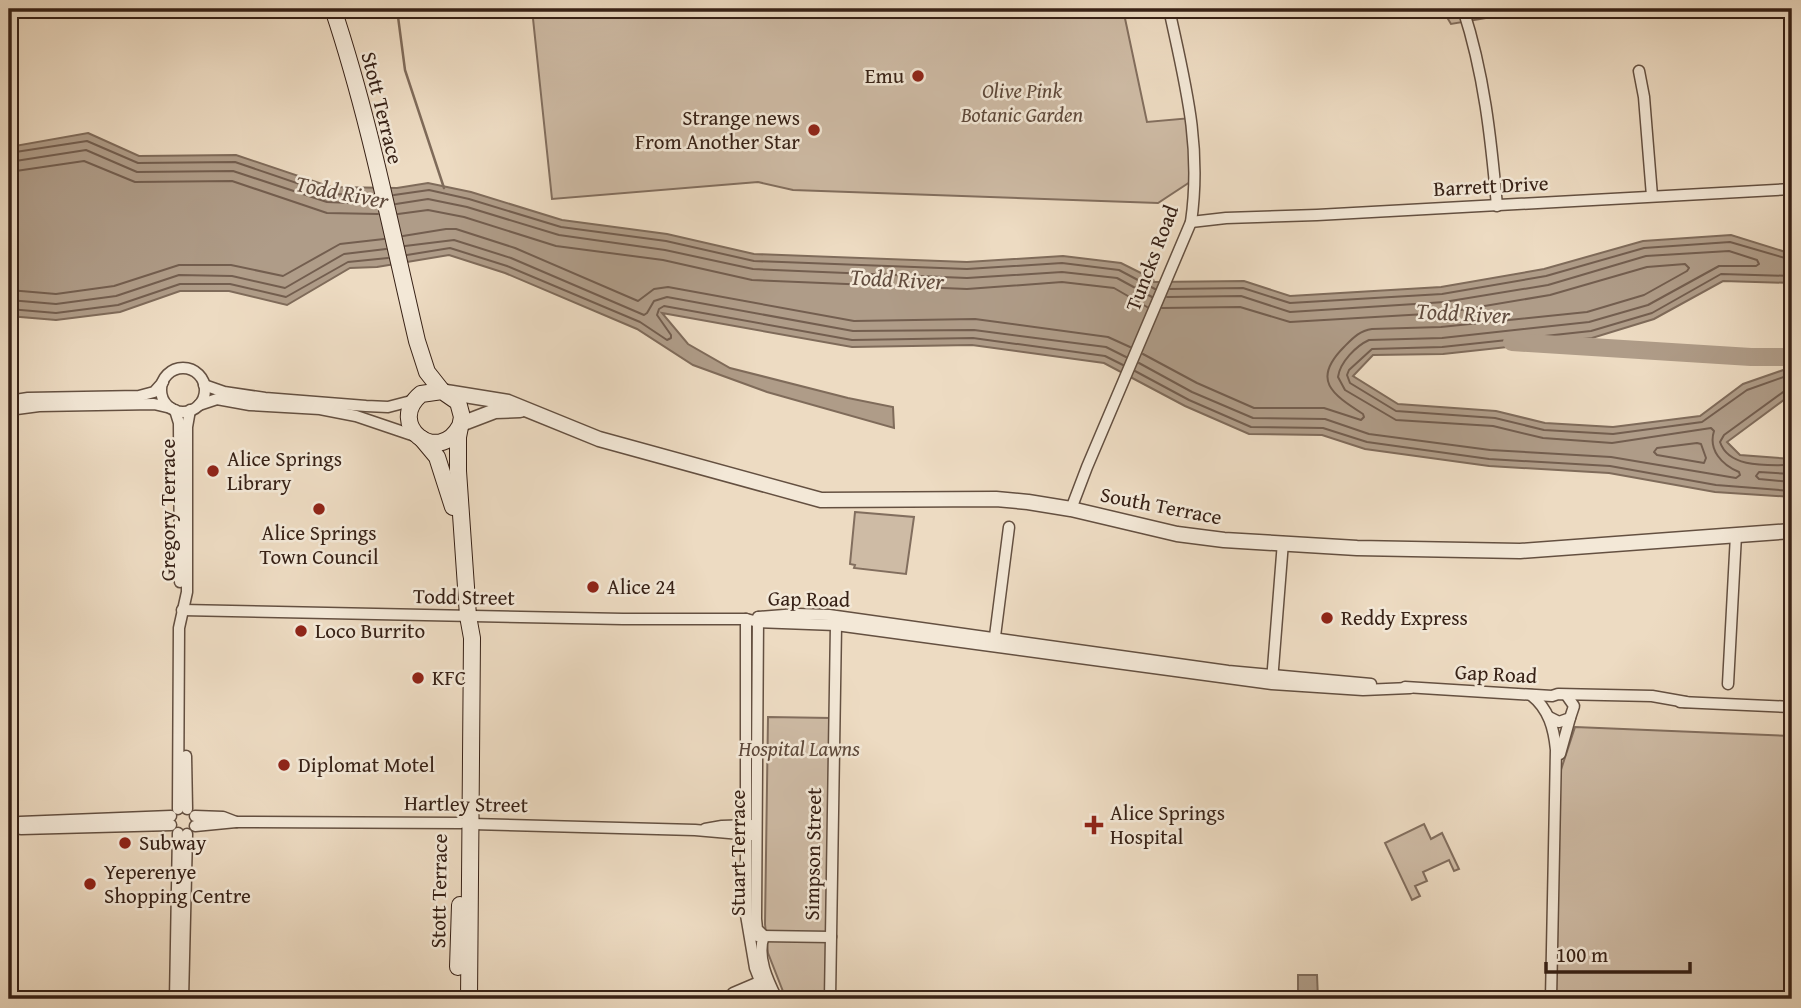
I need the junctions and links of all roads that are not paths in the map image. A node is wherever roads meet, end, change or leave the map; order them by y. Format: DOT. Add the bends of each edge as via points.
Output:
graph roads {
  1 [pos="333,9"];
  2 [pos="1169,9"];
  3 [pos="1463,9"];
  4 [pos="1639,71"];
  5 [pos="1792,189"];
  6 [pos="1652,196"];
  7 [pos="1497,205"];
  8 [pos="1191,222"];
  9 [pos="416,341"];
  10 [pos="163,382"];
  11 [pos="204,385"];
  12 [pos="444,391"];
  13 [pos="415,399"];
  14 [pos="9,401"];
  15 [pos="195,407"];
  16 [pos="173,409"];
  17 [pos="9,410"];
  18 [pos="535,412"];
  19 [pos="460,425"];
  20 [pos="420,438"];
  21 [pos="1071,509"];
  22 [pos="1009,527"];
  23 [pos="1792,531"];
  24 [pos="1736,535"];
  25 [pos="1283,542"];
  26 [pos="465,557"];
  27 [pos="182,610"];
  28 [pos="468,616"];
  29 [pos="746,619"];
  30 [pos="758,619"];
  31 [pos="836,625"];
  32 [pos="994,642"];
  33 [pos="1272,679"];
  34 [pos="1728,684"];
  35 [pos="1530,694"];
  36 [pos="1567,695"];
  37 [pos="1552,696"];
  38 [pos="1579,696"];
  39 [pos="1601,699"];
  40 [pos="1686,702"];
  41 [pos="1792,707"];
  42 [pos="1547,714"];
  43 [pos="1572,714"];
  44 [pos="1555,774"];
  45 [pos="183,821"];
  46 [pos="467,824"];
  47 [pos="13,826"];
  48 [pos="751,830"];
  49 [pos="749,936"];
  50 [pos="764,936"];
  51 [pos="831,937"];
  52 [pos="768,990"];
  53 [pos="175,999"];
  54 [pos="183,999"];
  55 [pos="458,999"];
  56 [pos="468,999"];
  57 [pos="712,999"];
  58 [pos="830,999"];
  59 [pos="1551,999"];
  1 -- 9 [label="main road, Stott Terrace"];
  2 -- 8 [label="street, Tuncks Road" via="1195,144"];
  3 -- 7 [label="street" via="1488,112"];
  4 -- 6 [label="street"];
  5 -- 6 [label="street, Barrett Drive"];
  6 -- 7 [label="street, Barrett Drive"];
  7 -- 8 [label="street, Barrett Drive"];
  8 -- 21 [label="street, Tuncks Road"];
  9 -- 12 [label="main road, Stott Terrace" via="427,372"];
  9 -- 13 [label="main road, Stott Terrace"];
  10 -- 11 [label="street" via="175,370 187,369 198,374"];
  10 -- 14 [label="street" via="154,392 139,396"];
  10 -- 16 [label="street" via="162,393"];
  11 -- 13 [label="street" via="223,393 377,407"];
  11 -- 15 [label="street" via="204,395"];
  12 -- 13 [label="main road" via="428,391"];
  12 -- 18 [label="street, South Terrace" via="496,399"];
  12 -- 19 [label="main road" via="461,409"];
  13 -- 20 [label="main road" via="409,421"];
  15 -- 16 [label="street"];
  15 -- 20 [label="street" via="217,399 320,409"];
  15 -- 27 [label="street, Gregory Terrace" via="187,427 187,592"];
  16 -- 17 [label="street" via="142,404"];
  16 -- 27 [label="street, Gregory Terrace" via="179,423"];
  18 -- 19 [label="street, South Terrace" via="495,411"];
  18 -- 21 [label="street, South Terrace" via="599,439 821,500 996,499"];
  19 -- 20 [label="main road" via="444,442"];
  19 -- 26 [label="main road, Stott Terrace" via="458,471"];
  20 -- 26 [label="main road, Stott Terrace" via="436,457 444,478"];
  21 -- 25 [label="street, South Terrace" via="1177,534"];
  22 -- 32 [label="street"];
  23 -- 24 [label="street, South Terrace"];
  24 -- 25 [label="street, South Terrace" via="1520,551"];
  24 -- 34 [label="street"];
  25 -- 33 [label="street"];
  26 -- 28 [label="main road, Stott Terrace"];
  27 -- 28 [label="street, Todd Street"];
  27 -- 45 [label="street, Gregory Terrace" via="186,628"];
  28 -- 29 [label="street, Todd Street"];
  28 -- 46 [label="main road, Stott Terrace" via="472,638"];
  29 -- 30 [label="street, Gap Road"];
  29 -- 48 [label="street, Stuart Terrace"];
  30 -- 31 [label="street, Gap Road"];
  30 -- 32 [label="street, Gap Road" via="829,615"];
  30 -- 48 [label="street, Stuart Terrace"];
  31 -- 32 [label="street, Gap Road"];
  31 -- 51 [label="street, Simpson Street"];
  32 -- 33 [label="street, Gap Road"];
  33 -- 35 [label="street, Gap Road" via="1363,690"];
  35 -- 37 [label="street, Gap Road"];
  35 -- 42 [label="street"];
  36 -- 37 [label="street, Gap Road"];
  36 -- 38 [label="street, Gap Road"];
  36 -- 43 [label="street" via="1573,702"];
  37 -- 42 [label="street"];
  38 -- 39 [label="street, Gap Road"];
  38 -- 40 [label="street, Gap Road" via="1652,696"];
  39 -- 40 [label="street, Gap Road"];
  39 -- 43 [label="street" via="1587,702"];
  40 -- 41 [label="street, Gap Road"];
  42 -- 43 [label="street" via="1559,722"];
  42 -- 44 [label="street" via="1555,738"];
  43 -- 44 [label="street"];
  44 -- 59 [label="street"];
  45 -- 46 [label="street, Hartley Street" via="224,825"];
  45 -- 47 [label="street, Hartley Street" via="21,830"];
  45 -- 53 [label="street, Gregory Terrace"];
  45 -- 54 [label="street, Gregory Terrace"];
  46 -- 48 [label="street, Hartley Street"];
  46 -- 55 [label="main road, Stott Terrace"];
  46 -- 56 [label="main road, Stott Terrace"];
  48 -- 49 [label="street, Stuart Terrace"];
  48 -- 50 [label="street, Stuart Terrace" via="757,929"];
  49 -- 50 [label="street"];
  49 -- 52 [label="street, Stuart Terrace"];
  50 -- 51 [label="street"];
  50 -- 52 [label="street, Stuart Terrace" via="760,946"];
  51 -- 58 [label="street, Simpson Street"];
  52 -- 57 [label="street"];
}
